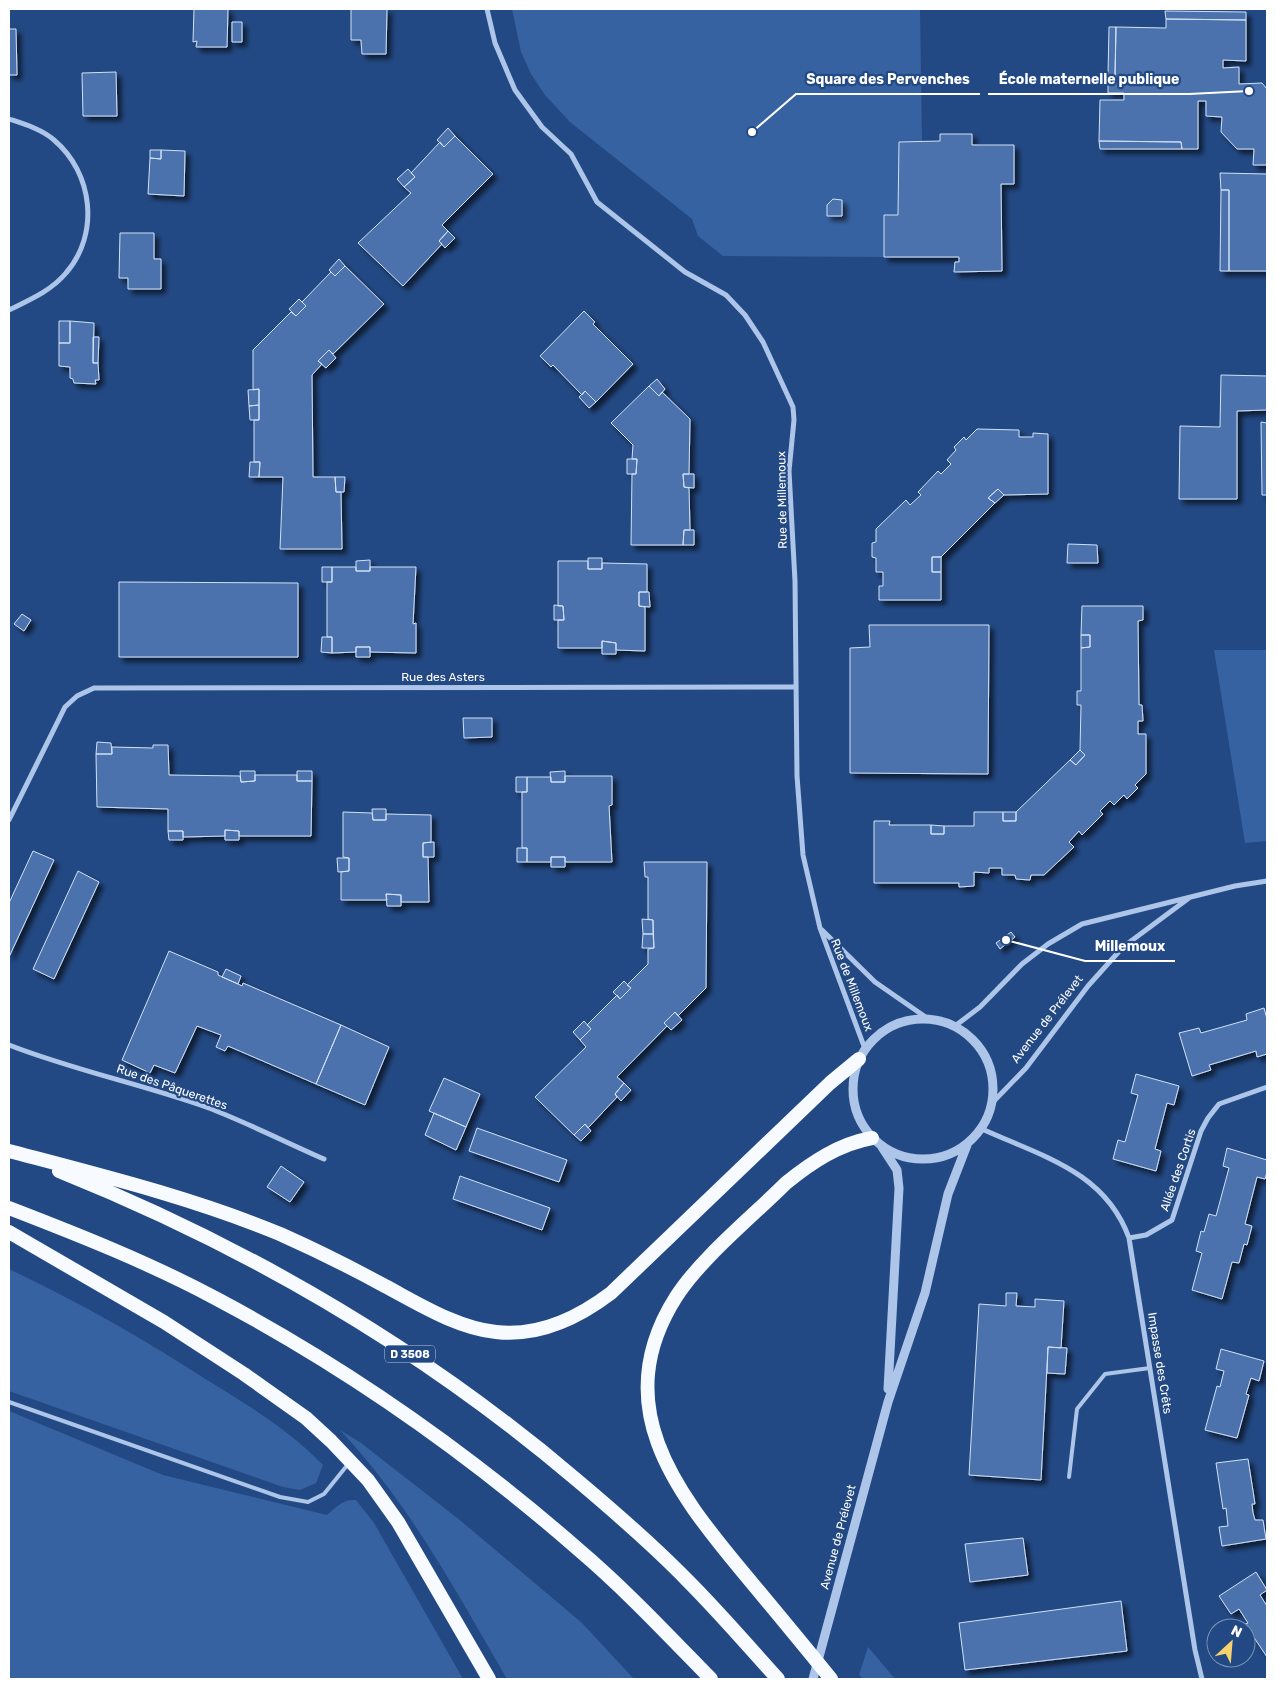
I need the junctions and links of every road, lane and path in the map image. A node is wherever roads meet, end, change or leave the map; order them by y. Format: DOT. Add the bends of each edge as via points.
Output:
graph roads {
  1 [pos="487,9"];
  2 [pos="9,119"];
  3 [pos="9,310"];
  4 [pos="796,687"];
  5 [pos="9,820"];
  6 [pos="1267,880"];
  7 [pos="1192,896"];
  8 [pos="820,928"];
  9 [pos="927,1018"];
  10 [pos="955,1026"];
  11 [pos="9,1045"];
  12 [pos="862,1054"];
  13 [pos="1267,1087"];
  14 [pos="993,1102"];
  15 [pos="982,1130"];
  16 [pos="877,1142"];
  17 [pos="967,1145"];
  18 [pos="9,1152"];
  19 [pos="324,1159"];
  20 [pos="9,1208"];
  21 [pos="9,1232"];
  22 [pos="1129,1238"];
  23 [pos="1150,1368"];
  24 [pos="9,1402"];
  25 [pos="888,1402"];
  26 [pos="351,1461"];
  27 [pos="1070,1477"];
  28 [pos="489,1679"];
  29 [pos="710,1679"];
  30 [pos="776,1679"];
  31 [pos="813,1679"];
  32 [pos="831,1679"];
  33 [pos="1202,1679"];
  1 -- 4 [label="street, Rue de Millemoux" via="495,43 515,90 542,127 570,154 597,202 685,272 726,295 745,315 762,342 785,389 793,407 794,420 789,471"];
  2 -- 3 [label="street" via="37,129 66,152 84,185 88,221 78,257 67,272 54,285"];
  4 -- 5 [label="street, Rue des Asters" via="90,690 76,696 65,707"];
  4 -- 8 [label="street, Rue de Millemoux" via="798,800 803,855"];
  6 -- 7 [label="street, Avenue de Prélevet"];
  7 -- 10 [label="street, Avenue de Prélevet" via="1082,924 1022,964 980,1007"];
  7 -- 14 [label="street, Avenue de Prélevet" via="1124,947 1088,986 1026,1068"];
  8 -- 9 [label="street, Rue de Millemoux" via="875,982"];
  8 -- 12 [label="street, Rue de Millemoux"];
  9 -- 10 [label="street"];
  9 -- 12 [label="street" via="892,1026 875,1038"];
  10 -- 14 [label="street" via="970,1036 990,1066"];
  11 -- 19 [label="street, Rue des Pâquerettes" via="76,1070 124,1080 205,1107"];
  12 -- 16 [label="street" via="853,1080 854,1101 860,1121"];
  12 -- 18 [label="highway" via="611,1293 581,1314 528,1332 479,1329 424,1307 333,1258 279,1234 212,1209 97,1174"];
  13 -- 22 [label="street, Allée des Cortis" via="1219,1104 1201,1131 1172,1220 1146,1235"];
  14 -- 15 [label="street"];
  15 -- 17 [label="street"];
  15 -- 22 [label="street, Impasse des Crêts" via="1083,1176 1113,1204"];
  16 -- 17 [label="street" via="898,1155 915,1160 934,1159"];
  16 -- 25 [label="street, Avenue de Prélevet" via="897,1170 899,1188"];
  16 -- 32 [label="highway" via="846,1144 802,1170 696,1272 667,1313 652,1350 648,1374 654,1434 676,1483 718,1541"];
  17 -- 25 [label="street, Avenue de Prélevet" via="948,1194 925,1293"];
  18 -- 30 [label="highway, D 3508" via="138,1204 228,1247 336,1307 436,1371 534,1444 595,1496 686,1579"];
  20 -- 29 [label="highway" via="117,1252 215,1298 297,1343 379,1395 477,1466 580,1550"];
  21 -- 26 [label="highway" via="164,1322 244,1374 306,1418"];
  22 -- 23 [label="street, Impasse des Crêts"];
  23 -- 27 [label="lane" via="1105,1374 1077,1409"];
  23 -- 33 [label="street, Impasse des Crêts"];
  24 -- 26 [label="lane" via="280,1497 308,1502 324,1494"];
  25 -- 31 [label="street, Avenue de Prélevet"];
  26 -- 28 [label="highway" via="398,1522"];
}
